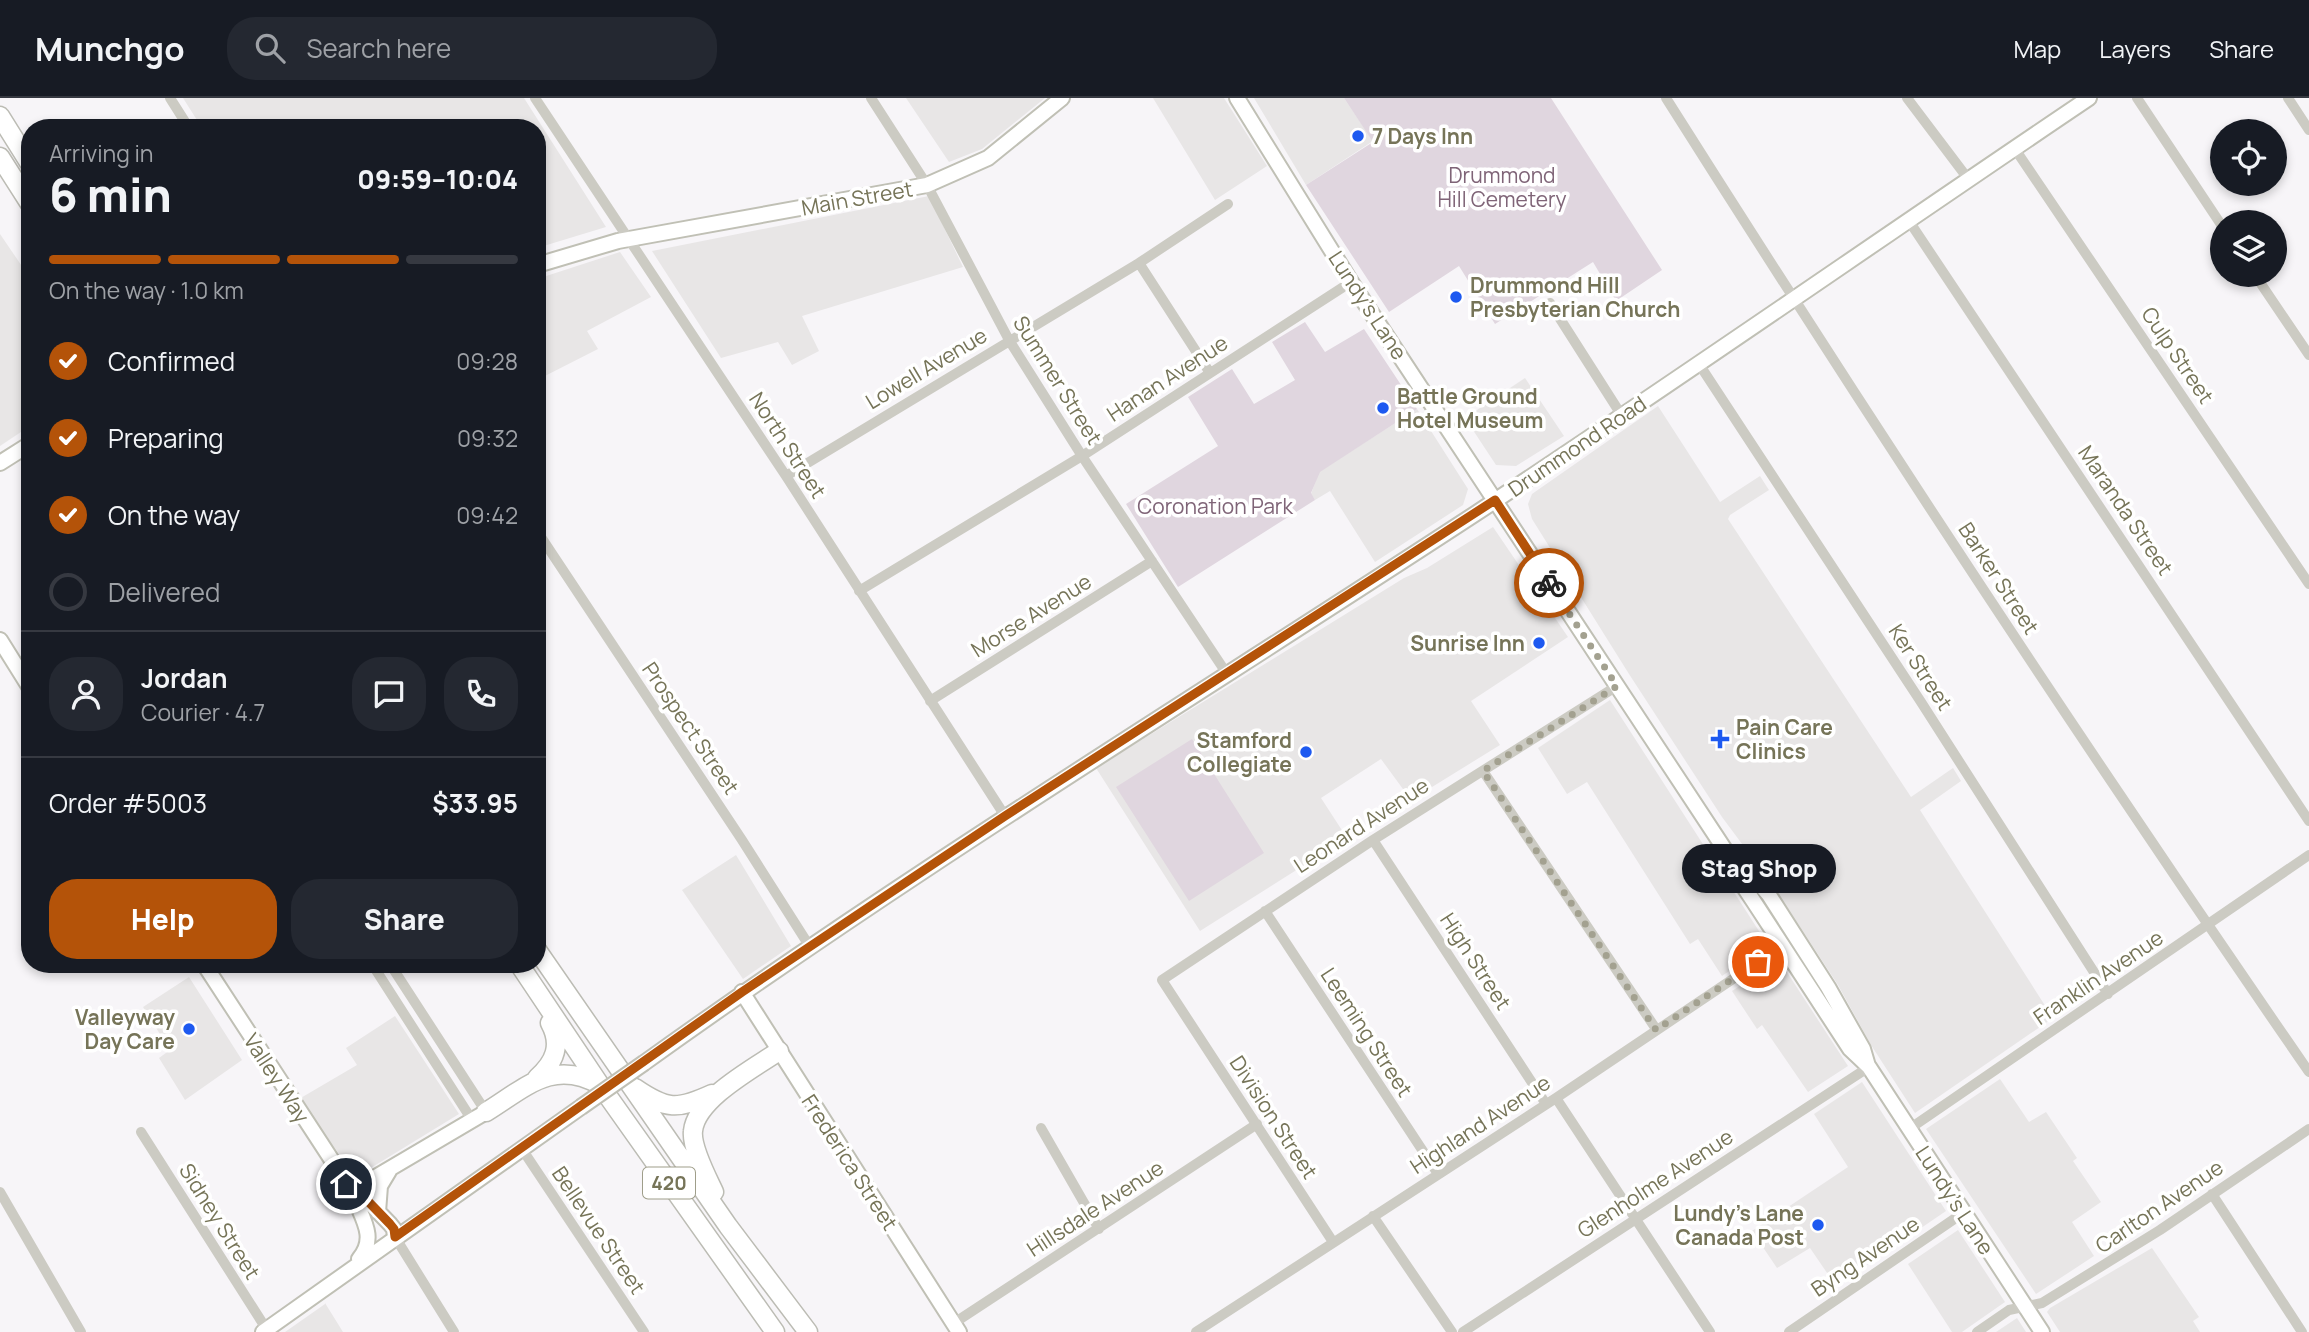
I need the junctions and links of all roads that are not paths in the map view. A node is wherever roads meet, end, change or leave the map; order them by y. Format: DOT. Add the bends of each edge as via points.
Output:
graph roads {
  1 [pos="170,98"];
  2 [pos="535,98"];
  3 [pos="871,98"];
  4 [pos="1062,98"];
  5 [pos="1237,98"];
  6 [pos="1666,98"];
  7 [pos="1908,98"];
  8 [pos="2090,98"];
  9 [pos="2137,98"];
  10 [pos="2288,98"];
  11 [pos="0,116"];
  12 [pos="183,119"];
  13 [pos="2309,130"];
  14 [pos="2015,149"];
  15 [pos="21,150"];
  16 [pos="0,157"];
  17 [pos="1969,180"];
  18 [pos="926,185"];
  19 [pos="21,190"];
  20 [pos="1228,204"];
  21 [pos="2211,210"];
  22 [pos="1909,221"];
  23 [pos="628,239"];
  24 [pos="546,262"];
  25 [pos="1139,262"];
  26 [pos="1351,282"];
  27 [pos="2263,287"];
  28 [pos="1793,298"];
  29 [pos="1550,303"];
  30 [pos="1009,340"];
  31 [pos="2309,355"];
  32 [pos="1699,364"];
  33 [pos="1210,373"];
  34 [pos="1622,416"];
  35 [pos="21,450"];
  36 [pos="1082,456"];
  37 [pos="0,463"];
  38 [pos="786,476"];
  39 [pos="1495,500"];
  40 [pos="546,545"];
  41 [pos="1152,561"];
  42 [pos="2309,584"];
  43 [pos="859,591"];
  44 [pos="0,640"];
  45 [pos="21,674"];
  46 [pos="1227,674"];
  47 [pos="1617,686"];
  48 [pos="930,701"];
  49 [pos="1483,771"];
  50 [pos="1005,816"];
  51 [pos="2309,821"];
  52 [pos="1373,839"];
  53 [pos="2309,855"];
  54 [pos="1733,862"];
  55 [pos="1265,911"];
  56 [pos="2208,925"];
  57 [pos="1783,946"];
  58 [pos="810,947"];
  59 [pos="546,963"];
  60 [pos="210,973"];
  61 [pos="378,973"];
  62 [pos="395,973"];
  63 [pos="525,973"];
  64 [pos="535,988"];
  65 [pos="742,992"];
  66 [pos="2108,994"];
  67 [pos="1182,1013"];
  68 [pos="1656,1030"];
  69 [pos="779,1051"];
  70 [pos="1869,1067"];
  71 [pos="2309,1072"];
  72 [pos="628,1082"];
  73 [pos="531,1084"];
  74 [pos="600,1085"];
  75 [pos="725,1088"];
  76 [pos="1551,1101"];
  77 [pos="479,1116"];
  78 [pos="1257,1124"];
  79 [pos="1041,1128"];
  80 [pos="1909,1129"];
  81 [pos="2309,1129"];
  82 [pos="141,1132"];
  83 [pos="522,1149"];
  84 [pos="398,1164"];
  85 [pos="1438,1174"];
  86 [pos="0,1192"];
  87 [pos="2212,1194"];
  88 [pos="354,1197"];
  89 [pos="378,1212"];
  90 [pos="1963,1213"];
  91 [pos="1373,1216"];
  92 [pos="1635,1218"];
  93 [pos="728,1226"];
  94 [pos="1099,1229"];
  95 [pos="395,1237"];
  96 [pos="1334,1242"];
  97 [pos="344,1274"];
  98 [pos="2025,1307"];
  99 [pos="957,1328"];
  100 [pos="265,1331"];
  101 [pos="81,1332"];
  102 [pos="454,1332"];
  103 [pos="644,1332"];
  104 [pos="775,1332"];
  105 [pos="808,1332"];
  106 [pos="1196,1332"];
  107 [pos="1452,1332"];
  108 [pos="1463,1332"];
  109 [pos="1710,1332"];
  110 [pos="1789,1332"];
  111 [pos="1977,1332"];
  112 [pos="2042,1332"];
  113 [pos="2302,1332"];
  1 -- 12 [label="street"];
  2 -- 23 [label="street, North Street"];
  3 -- 18 [label="street, Summer Street"];
  4 -- 18 [label="main road, Main Street" via="988,158"];
  5 -- 26 [label="main road, Lundy's Lane"];
  6 -- 28 [label="street, Barker Street"];
  7 -- 17 [label="street"];
  8 -- 14 [label="main road, Drummond Road"];
  9 -- 21 [label="street"];
  10 -- 13 [label="street"];
  11 -- 15 [label="highway"];
  14 -- 17 [label="main road, Drummond Road"];
  14 -- 42 [label="street, Culp Street"];
  16 -- 19 [label="highway"];
  17 -- 22 [label="main road, Drummond Road"];
  18 -- 23 [label="main road, Main Street"];
  18 -- 30 [label="street, Summer Street"];
  20 -- 25 [label="street, Lowell Avenue"];
  22 -- 28 [label="main road, Drummond Road"];
  22 -- 51 [label="street, Maranda Street"];
  23 -- 24 [label="main road, Main Street"];
  23 -- 38 [label="street, North Street"];
  25 -- 30 [label="street, Lowell Avenue"];
  25 -- 33 [label="street"];
  26 -- 33 [label="street, Hanan Avenue"];
  26 -- 39 [label="main road, Lundy's Lane"];
  27 -- 31 [label="street"];
  28 -- 32 [label="main road, Drummond Road"];
  28 -- 56 [label="street, Barker Street"];
  29 -- 34 [label="street"];
  30 -- 36 [label="street, Summer Street"];
  30 -- 38 [label="street, Lowell Avenue"];
  32 -- 34 [label="main road, Drummond Road"];
  32 -- 66 [label="street, Ker Street"];
  33 -- 36 [label="street, Hanan Avenue"];
  34 -- 39 [label="main road, Drummond Road"];
  35 -- 37 [label="main road"];
  36 -- 41 [label="street, Summer Street"];
  36 -- 43 [label="street, Hanan Avenue"];
  38 -- 43 [label="street, North Street"];
  39 -- 46 [label="main road, Drummond Road"];
  39 -- 47 [label="main road, Lundy's Lane"];
  40 -- 58 [label="street, Prospect Street"];
  41 -- 46 [label="street, Summer Street"];
  41 -- 48 [label="street, Morse Avenue"];
  43 -- 48 [label="street, North Street"];
  44 -- 45 [label="main road"];
  46 -- 50 [label="main road, Drummond Road"];
  47 -- 49 [label="street, Leonard Avenue"];
  47 -- 54 [label="main road, Lundy's Lane"];
  48 -- 50 [label="street, North Street"];
  49 -- 52 [label="street, Leonard Avenue"];
  49 -- 68 [label="street"];
  50 -- 58 [label="main road, Drummond Road"];
  52 -- 55 [label="street, Leonard Avenue"];
  52 -- 76 [label="street, High Street"];
  53 -- 56 [label="street, Franklin Avenue"];
  54 -- 57 [label="main road, Lundy's Lane"];
  54 -- 70 [label="main road, Lundy's Lane" via="1749,870 1782,915 1837,1002"];
  55 -- 67 [label="street, Leonard Avenue" via="1161,980"];
  55 -- 85 [label="street, Leeming Street"];
  56 -- 66 [label="street, Franklin Avenue"];
  56 -- 71 [label="street, Barker Street"];
  57 -- 68 [label="street, Highland Avenue"];
  57 -- 70 [label="main road, Lundy's Lane" via="1850,1049"];
  58 -- 65 [label="main road, Drummond Road"];
  59 -- 72 [label="highway, 420"];
  60 -- 88 [label="main road, Valley Way"];
  61 -- 77 [label="street"];
  62 -- 77 [label="street"];
  63 -- 64 [label="highway, 420"];
  64 -- 73 [label="highway" via="557,1040 548,1069"];
  64 -- 74 [label="highway, 420"];
  65 -- 69 [label="main road, Frederica Street"];
  65 -- 83 [label="main road, Drummond Road, bridge"];
  66 -- 80 [label="street, Franklin Avenue"];
  67 -- 78 [label="street, Division Street"];
  68 -- 76 [label="street, Highland Avenue"];
  69 -- 75 [label="highway"];
  69 -- 99 [label="main road, Frederica Street"];
  70 -- 80 [label="main road, Lundy's Lane"];
  70 -- 92 [label="street, Glenholme Avenue"];
  72 -- 75 [label="highway" via="653,1100 675,1107"];
  72 -- 93 [label="highway, 420"];
  73 -- 74 [label="highway" via="557,1073 585,1077"];
  73 -- 77 [label="highway"];
  74 -- 104 [label="highway, 420"];
  75 -- 93 [label="highway" via="701,1109 693,1131"];
  76 -- 85 [label="street, Highland Avenue"];
  76 -- 92 [label="street, High Street"];
  77 -- 84 [label="main road"];
  78 -- 94 [label="street, Hillsdale Avenue"];
  78 -- 96 [label="street, Division Street"];
  79 -- 94 [label="street"];
  80 -- 90 [label="main road, Lundy's Lane"];
  81 -- 87 [label="street, Carlton Avenue"];
  82 -- 100 [label="street, Sidney Street"];
  83 -- 95 [label="main road, Drummond Road"];
  83 -- 103 [label="street, Bellevue Street"];
  84 -- 88 [label="main road"];
  84 -- 89 [label="main road" via="381,1182"];
  85 -- 91 [label="street, Highland Avenue"];
  86 -- 101 [label="street"];
  87 -- 98 [label="street, Carlton Avenue" via="2042,1303"];
  87 -- 113 [label="street"];
  88 -- 89 [label="main road, Valley Way" via="361,1194"];
  88 -- 95 [label="main road, Valley Way" via="387,1235"];
  88 -- 97 [label="main road" via="369,1242"];
  89 -- 95 [label="main road, Valley Way" via="394,1229"];
  90 -- 98 [label="main road, Lundy's Lane"];
  90 -- 110 [label="street, Byng Avenue"];
  91 -- 96 [label="street, Highland Avenue"];
  91 -- 107 [label="street"];
  92 -- 108 [label="street, Glenholme Avenue"];
  92 -- 109 [label="street, High Street"];
  93 -- 105 [label="highway, 420"];
  94 -- 99 [label="street, Hillsdale Avenue"];
  95 -- 97 [label="main road, Drummond Road"];
  95 -- 102 [label="street, Valley Way"];
  96 -- 106 [label="street, Highland Avenue"];
  97 -- 100 [label="main road, Drummond Road"];
  98 -- 111 [label="street, Carlton Avenue" via="2009,1310"];
  98 -- 112 [label="main road, Lundy's Lane"];
}
